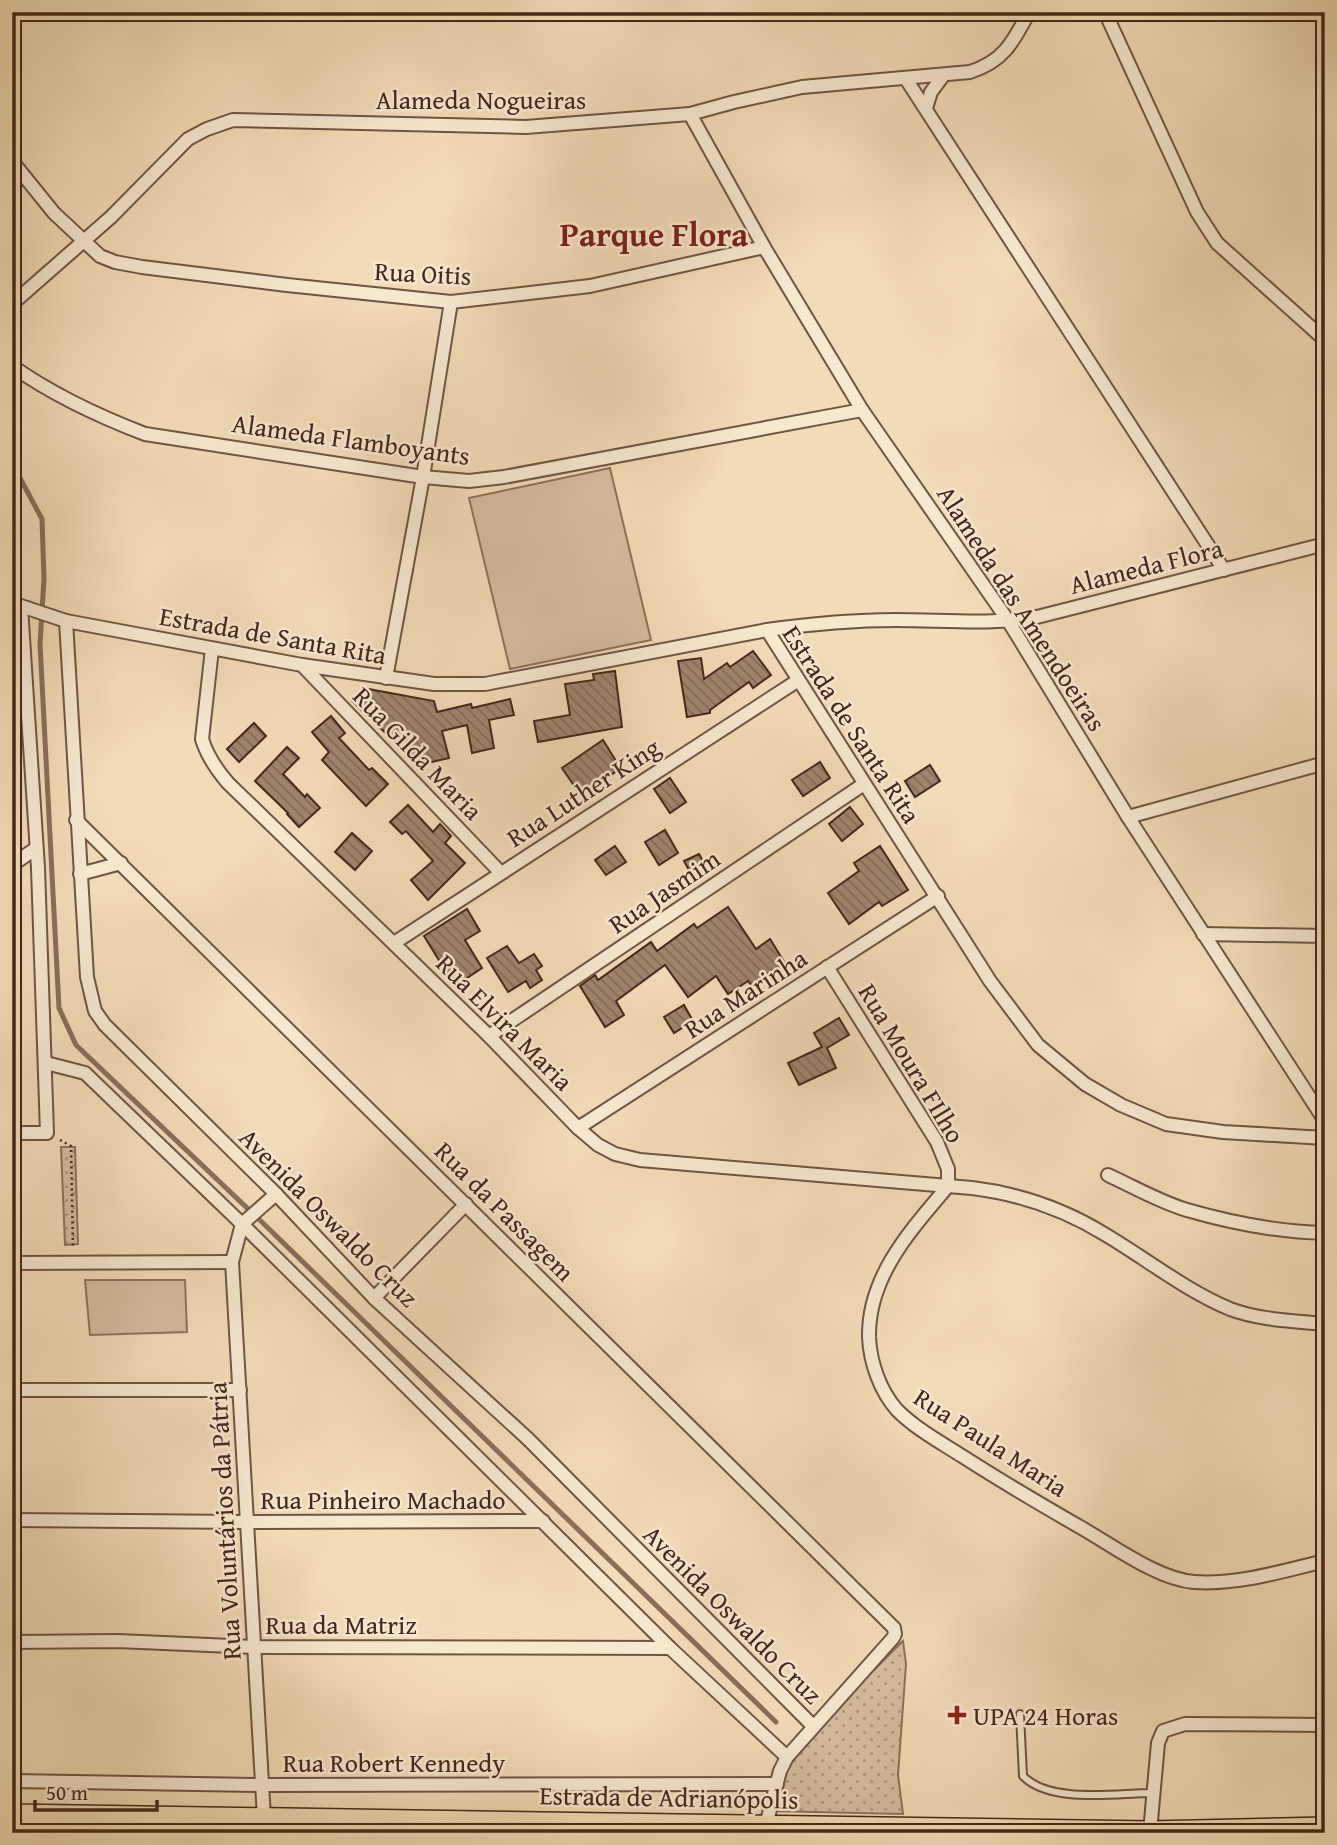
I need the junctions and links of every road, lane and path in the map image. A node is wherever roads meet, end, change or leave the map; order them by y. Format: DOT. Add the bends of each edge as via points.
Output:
graph roads {
  1 [pos="1029,12"];
  2 [pos="1105,12"];
  3 [pos="943,76"];
  4 [pos="905,79"];
  5 [pos="926,108"];
  6 [pos="691,114"];
  7 [pos="12,161"];
  8 [pos="83,243"];
  9 [pos="764,247"];
  10 [pos="451,302"];
  11 [pos="12,304"];
  12 [pos="1325,340"];
  13 [pos="12,366"];
  14 [pos="862,410"];
  15 [pos="423,477"];
  16 [pos="1325,544"];
  17 [pos="1224,570"];
  18 [pos="21,606"];
  19 [pos="60,619"];
  20 [pos="1009,622"];
  21 [pos="767,630"];
  22 [pos="212,649"];
  23 [pos="302,665"];
  24 [pos="386,678"];
  25 [pos="797,681"];
  26 [pos="1325,763"];
  27 [pos="864,784"];
  28 [pos="1128,817"];
  29 [pos="76,820"];
  30 [pos="35,849"];
  31 [pos="121,863"];
  32 [pos="12,865"];
  33 [pos="500,872"];
  34 [pos="80,874"];
  35 [pos="938,897"];
  36 [pos="1203,934"];
  37 [pos="1325,936"];
  38 [pos="394,943"];
  39 [pos="827,967"];
  40 [pos="489,1036"];
  41 [pos="50,1063"];
  42 [pos="1325,1121"];
  43 [pos="578,1128"];
  44 [pos="12,1133"];
  45 [pos="47,1133"];
  46 [pos="1325,1138"];
  47 [pos="1108,1175"];
  48 [pos="948,1186"];
  49 [pos="275,1194"];
  50 [pos="466,1204"];
  51 [pos="245,1221"];
  52 [pos="1325,1233"];
  53 [pos="74,1262"];
  54 [pos="232,1262"];
  55 [pos="12,1263"];
  56 [pos="374,1298"];
  57 [pos="1325,1324"];
  58 [pos="12,1390"];
  59 [pos="240,1390"];
  60 [pos="12,1520"];
  61 [pos="543,1521"];
  62 [pos="246,1522"];
  63 [pos="1325,1560"];
  64 [pos="12,1642"];
  65 [pos="254,1647"];
  66 [pos="670,1648"];
  67 [pos="1020,1714"];
  68 [pos="1325,1725"];
  69 [pos="810,1730"];
  70 [pos="790,1753"];
  71 [pos="12,1781"];
  72 [pos="777,1784"];
  73 [pos="263,1785"];
  74 [pos="1154,1793"];
  75 [pos="12,1815"];
  76 [pos="264,1818"];
  77 [pos="179,1825"];
  78 [pos="375,1826"];
  79 [pos="652,1828"];
  80 [pos="764,1830"];
  81 [pos="1314,1830"];
  82 [pos="1150,1832"];
  1 -- 3 [label="street, Alameda Nogueiras" via="995,61 970,72"];
  2 -- 12 [label="street" via="1197,212 1217,243"];
  3 -- 4 [label="street, Alameda Nogueiras"];
  3 -- 5 [label="street"];
  4 -- 5 [label="street"];
  4 -- 6 [label="street, Alameda Nogueiras" via="784,90"];
  5 -- 17 [label="street"];
  6 -- 8 [label="street, Alameda Nogueiras" via="526,127 233,120 188,139"];
  6 -- 9 [label="street, Alameda das Amendoeiras"];
  7 -- 8 [label="street, Rua Oitis"];
  8 -- 10 [label="street, Rua Oitis" via="100,256 142,267"];
  8 -- 11 [label="street, Alameda Nogueiras"];
  9 -- 10 [label="street, Rua Oitis" via="590,286"];
  9 -- 14 [label="street, Alameda das Amendoeiras"];
  10 -- 15 [label="street"];
  13 -- 15 [label="street, Alameda Flamboyants" via="71,402 145,434"];
  14 -- 15 [label="street, Alameda Flamboyants" via="503,477 469,481"];
  14 -- 20 [label="street, Alameda das Amendoeiras"];
  15 -- 24 [label="street"];
  16 -- 17 [label="street, Alameda Flora"];
  17 -- 20 [label="street, Alameda Flora"];
  18 -- 19 [label="street, Estrada de Santa Rita"];
  18 -- 30 [label="street"];
  19 -- 22 [label="street, Estrada de Santa Rita"];
  19 -- 29 [label="street, Avenida Oswaldo Cruz"];
  20 -- 21 [label="street, Alameda Flora" via="851,621"];
  20 -- 28 [label="street, Alameda das Amendoeiras"];
  21 -- 24 [label="street, Estrada de Santa Rita" via="485,684"];
  21 -- 25 [label="street, Estrada de Santa Rita"];
  22 -- 23 [label="street, Estrada de Santa Rita"];
  22 -- 38 [label="street, Rua Elvira Maria" via="202,739 210,759 228,783"];
  23 -- 24 [label="street, Estrada de Santa Rita"];
  23 -- 33 [label="street, Rua Gilda Maria"];
  25 -- 27 [label="street, Estrada de Santa Rita"];
  25 -- 33 [label="street, Rua Luther King"];
  26 -- 28 [label="street"];
  27 -- 35 [label="street, Estrada de Santa Rita"];
  27 -- 40 [label="street, Rua Jasmim"];
  28 -- 36 [label="street, Alameda das Amendoeiras"];
  29 -- 31 [label="street, Rua da Passagem"];
  29 -- 34 [label="street, Avenida Oswaldo Cruz"];
  30 -- 32 [label="street"];
  30 -- 41 [label="street"];
  31 -- 34 [label="street"];
  31 -- 50 [label="street, Rua da Passagem"];
  33 -- 38 [label="street, Rua Luther King"];
  34 -- 49 [label="street, Avenida Oswaldo Cruz" via="87,977 95,1011"];
  35 -- 39 [label="street, Rua Marinha"];
  35 -- 46 [label="street, Estrada de Santa Rita" via="990,981 1038,1045 1085,1084 1166,1124"];
  36 -- 37 [label="street"];
  36 -- 42 [label="street, Alameda das Amendoeiras"];
  38 -- 40 [label="street, Rua Elvira Maria"];
  39 -- 43 [label="street, Rua Marinha"];
  39 -- 48 [label="street, Rua Moura FIlho" via="937,1142 948,1170"];
  40 -- 43 [label="street, Rua Elvira Maria"];
  41 -- 45 [label="street"];
  41 -- 51 [label="street" via="85,1073"];
  43 -- 48 [label="street, Rua Elvira Maria" via="607,1150 640,1160"];
  44 -- 45 [label="street"];
  45 -- 53 [label="path" via="71,1146"];
  47 -- 52 [label="street" via="1186,1209 1264,1227"];
  48 -- 57 [label="street" via="1002,1191 1059,1210 1202,1296 1234,1310"];
  48 -- 63 [label="street, Rua Paula Maria" via="903,1241 871,1306 869,1339 877,1379 896,1409 1011,1488 1158,1571 1192,1582 1224,1581"];
  49 -- 51 [label="street"];
  49 -- 56 [label="street, Avenida Oswaldo Cruz"];
  50 -- 56 [label="street"];
  50 -- 69 [label="street, Rua da Passagem" via="890,1622 893,1638"];
  51 -- 54 [label="street, Rua Voluntários da Pátria"];
  51 -- 61 [label="street"];
  53 -- 54 [label="street"];
  53 -- 55 [label="street"];
  54 -- 59 [label="street, Rua Voluntários da Pátria"];
  56 -- 69 [label="street, Avenida Oswaldo Cruz" via="528,1439"];
  58 -- 59 [label="street"];
  59 -- 62 [label="street, Rua Voluntários da Pátria"];
  60 -- 62 [label="street, Rua Pinheiro Machado"];
  61 -- 62 [label="street, Rua Pinheiro Machado"];
  61 -- 66 [label="street"];
  62 -- 65 [label="street, Rua Voluntários da Pátria"];
  64 -- 65 [label="street, Rua da Matriz"];
  65 -- 66 [label="street, Rua da Matriz"];
  65 -- 73 [label="street, Rua Voluntários da Pátria"];
  66 -- 70 [label="street"];
  67 -- 74 [label="lane" via="1023,1776 1032,1785 1071,1794"];
  68 -- 74 [label="street" via="1173,1727 1163,1731 1158,1743"];
  69 -- 70 [label="street"];
  70 -- 72 [label="street"];
  71 -- 73 [label="street, Rua Robert Kennedy"];
  72 -- 73 [label="street, Rua Robert Kennedy"];
  72 -- 80 [label="street"];
  73 -- 76 [label="street, Rua Voluntários da Pátria"];
  74 -- 82 [label="street"];
  75 -- 77 [label="main road, Estrada de Adrianópolis"];
  76 -- 77 [label="main road, Estrada de Adrianópolis"];
  76 -- 78 [label="main road, Estrada de Adrianópolis"];
  78 -- 79 [label="main road, Estrada de Adrianópolis"];
  79 -- 80 [label="main road, Estrada de Adrianópolis"];
  80 -- 82 [label="main road, Estrada de Adrianópolis"];
  81 -- 82 [label="main road, Estrada de Adrianópolis"];
}
